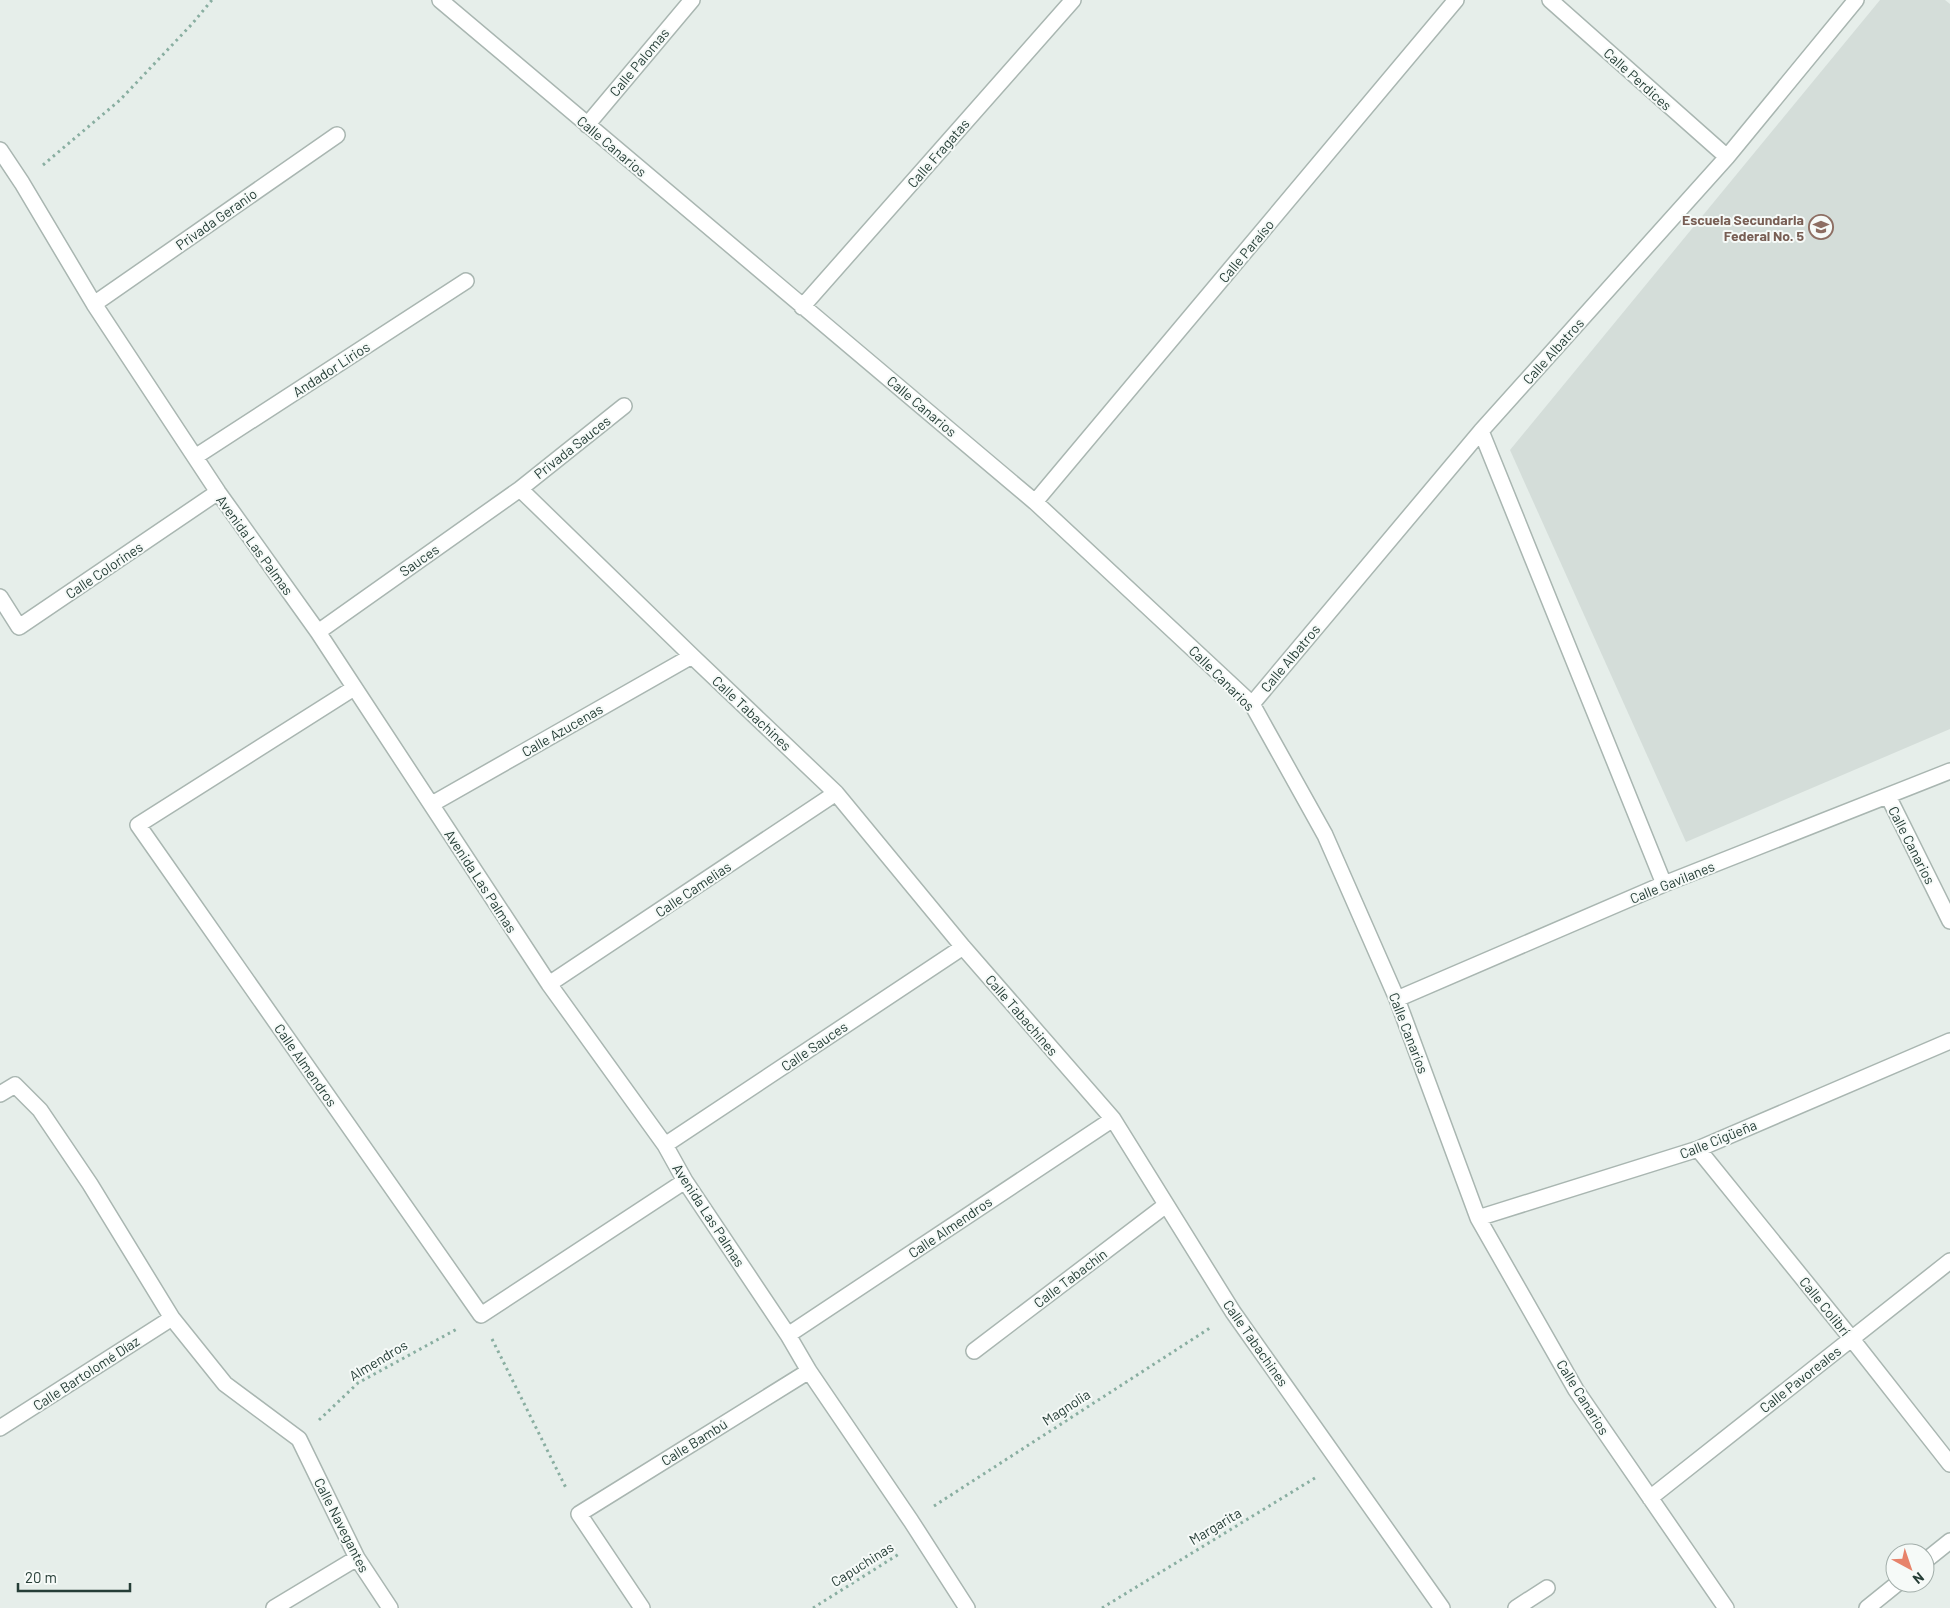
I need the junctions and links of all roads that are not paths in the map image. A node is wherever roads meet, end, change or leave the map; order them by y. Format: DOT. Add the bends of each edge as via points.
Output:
graph roads {
  1 [pos="440,0"];
  2 [pos="692,0"];
  3 [pos="1073,0"];
  4 [pos="1456,0"];
  5 [pos="1550,0"];
  6 [pos="1856,0"];
  7 [pos="587,124"];
  8 [pos="337,135"];
  9 [pos="0,150"];
  10 [pos="1727,157"];
  11 [pos="466,281"];
  12 [pos="94,304"];
  13 [pos="802,307"];
  14 [pos="624,406"];
  15 [pos="1481,431"];
  16 [pos="195,457"];
  17 [pos="520,489"];
  18 [pos="218,492"];
  19 [pos="1035,502"];
  20 [pos="0,597"];
  21 [pos="318,632"];
  22 [pos="692,656"];
  23 [pos="354,688"];
  24 [pos="1252,704"];
  25 [pos="1950,771"];
  26 [pos="836,793"];
  27 [pos="1888,796"];
  28 [pos="432,804"];
  29 [pos="1664,884"];
  30 [pos="1950,921"];
  31 [pos="962,947"];
  32 [pos="549,984"];
  33 [pos="1397,999"];
  34 [pos="1950,1041"];
  35 [pos="0,1094"];
  36 [pos="1113,1120"];
  37 [pos="665,1145"];
  38 [pos="1698,1149"];
  39 [pos="685,1181"];
  40 [pos="1166,1205"];
  41 [pos="1478,1218"];
  42 [pos="1950,1260"];
  43 [pos="172,1318"];
  44 [pos="788,1335"];
  45 [pos="1851,1338"];
  46 [pos="974,1351"];
  47 [pos="809,1371"];
  48 [pos="0,1428"];
  49 [pos="1950,1464"];
  50 [pos="1650,1498"];
  51 [pos="1950,1540"];
  52 [pos="1935,1553"];
  53 [pos="358,1558"];
  54 [pos="1546,1588"];
  55 [pos="1886,1593"];
  56 [pos="274,1608"];
  57 [pos="390,1608"];
  58 [pos="642,1608"];
  59 [pos="967,1608"];
  60 [pos="1442,1608"];
  61 [pos="1516,1608"];
  62 [pos="1726,1608"];
  63 [pos="1867,1608"];
  1 -- 7 [label="street, Calle Canarios"];
  2 -- 7 [label="street, Calle Palomas"];
  3 -- 13 [label="street, Calle Fragatas"];
  4 -- 19 [label="street, Calle Paraíso"];
  5 -- 10 [label="street, Calle Perdices"];
  6 -- 10 [label="street, Calle Albatros"];
  7 -- 13 [label="street, Calle Canarios"];
  8 -- 12 [label="street, Privada Geranio"];
  9 -- 12 [label="street, Avenida Las Palmas"];
  10 -- 15 [label="street, Calle Albatros"];
  11 -- 16 [label="street, Andador Lirios"];
  12 -- 16 [label="street, Avenida Las Palmas"];
  13 -- 19 [label="street, Calle Canarios"];
  14 -- 17 [label="street, Privada Sauces"];
  15 -- 24 [label="street, Calle Albatros"];
  15 -- 29 [label="street"];
  16 -- 18 [label="street, Avenida Las Palmas"];
  17 -- 21 [label="street, Sauces"];
  17 -- 22 [label="street, Calle Tabachines"];
  18 -- 20 [label="street, Calle Colorines" via="19,627"];
  18 -- 21 [label="street, Avenida Las Palmas"];
  19 -- 24 [label="street, Calle Canarios"];
  21 -- 23 [label="street, Avenida Las Palmas"];
  22 -- 26 [label="street, Calle Tabachines"];
  22 -- 28 [label="street, Calle Azucenas"];
  23 -- 28 [label="street, Avenida Las Palmas"];
  23 -- 39 [label="street, Calle Almendros" via="138,825 481,1315"];
  24 -- 33 [label="street, Calle Canarios" via="1325,835"];
  25 -- 27 [label="street, Calle Gavilanes"];
  26 -- 31 [label="street, Calle Tabachines"];
  26 -- 32 [label="street, Calle Camelias"];
  27 -- 29 [label="street, Calle Gavilanes"];
  27 -- 30 [label="street, Calle Canarios"];
  28 -- 32 [label="street, Avenida Las Palmas"];
  29 -- 33 [label="street, Calle Gavilanes"];
  31 -- 36 [label="street, Calle Tabachines"];
  31 -- 37 [label="street, Calle Sauces"];
  32 -- 37 [label="street, Avenida Las Palmas"];
  33 -- 41 [label="street, Calle Canarios"];
  34 -- 38 [label="street, Calle Cigüeña"];
  35 -- 43 [label="street" via="14,1086 40,1110 90,1184"];
  36 -- 40 [label="street, Calle Tabachines"];
  36 -- 44 [label="street, Calle Almendros"];
  37 -- 39 [label="street, Avenida Las Palmas"];
  38 -- 41 [label="street, Calle Cigüeña"];
  38 -- 45 [label="street, Calle Colibrí"];
  39 -- 44 [label="street, Avenida Las Palmas"];
  40 -- 46 [label="street, Calle Tabachín"];
  40 -- 60 [label="street, Calle Tabachines" via="1233,1312"];
  41 -- 50 [label="street, Calle Canarios" via="1576,1390"];
  42 -- 45 [label="street, Calle Pavoreales"];
  43 -- 48 [label="street, Calle Bartolomé Díaz"];
  43 -- 53 [label="street, Calle Navegantes" via="225,1384 299,1439"];
  44 -- 47 [label="street, Avenida Las Palmas"];
  45 -- 49 [label="street, Calle Colibrí"];
  45 -- 50 [label="street, Calle Pavoreales"];
  47 -- 58 [label="street, Calle Bambú" via="578,1514"];
  47 -- 59 [label="street, Avenida Las Palmas"];
  50 -- 62 [label="street, Calle Canarios"];
  51 -- 52 [label="street"];
  53 -- 56 [label="street"];
  53 -- 57 [label="street, Calle Navegantes"];
  54 -- 61 [label="street"];
  55 -- 63 [label="street"];
}
